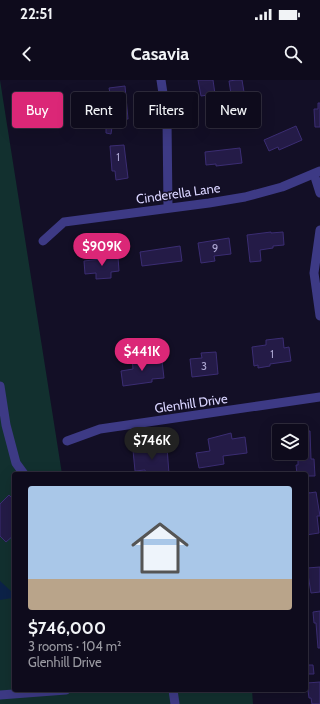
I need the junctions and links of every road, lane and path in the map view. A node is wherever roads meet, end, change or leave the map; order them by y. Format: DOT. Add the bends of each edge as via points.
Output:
graph roads {
  1 [pos="161,80"];
  2 [pos="317,172"];
  3 [pos="320,193"];
  4 [pos="168,208"];
  5 [pos="320,230"];
  6 [pos="42,241"];
  7 [pos="320,316"];
  8 [pos="0,386"];
  9 [pos="320,397"];
  10 [pos="67,441"];
  11 [pos="23,472"];
  12 [pos="40,692"];
  13 [pos="173,692"];
  14 [pos="0,695"];
  15 [pos="175,704"];
  1 -- 4 [label="street" via="167,120"];
  2 -- 3 [label="street"];
  2 -- 4 [label="street, Cinderella Lane" via="282,187 245,197"];
  4 -- 6 [label="street, Cinderella Lane" via="64,222"];
  5 -- 7 [label="street" via="314,273"];
  8 -- 11 [label="street" via="6,425 16,463"];
  9 -- 10 [label="street, Glenhill Drive" via="100,429"];
  12 -- 14 [label="street"];
  13 -- 15 [label="street"];
}
